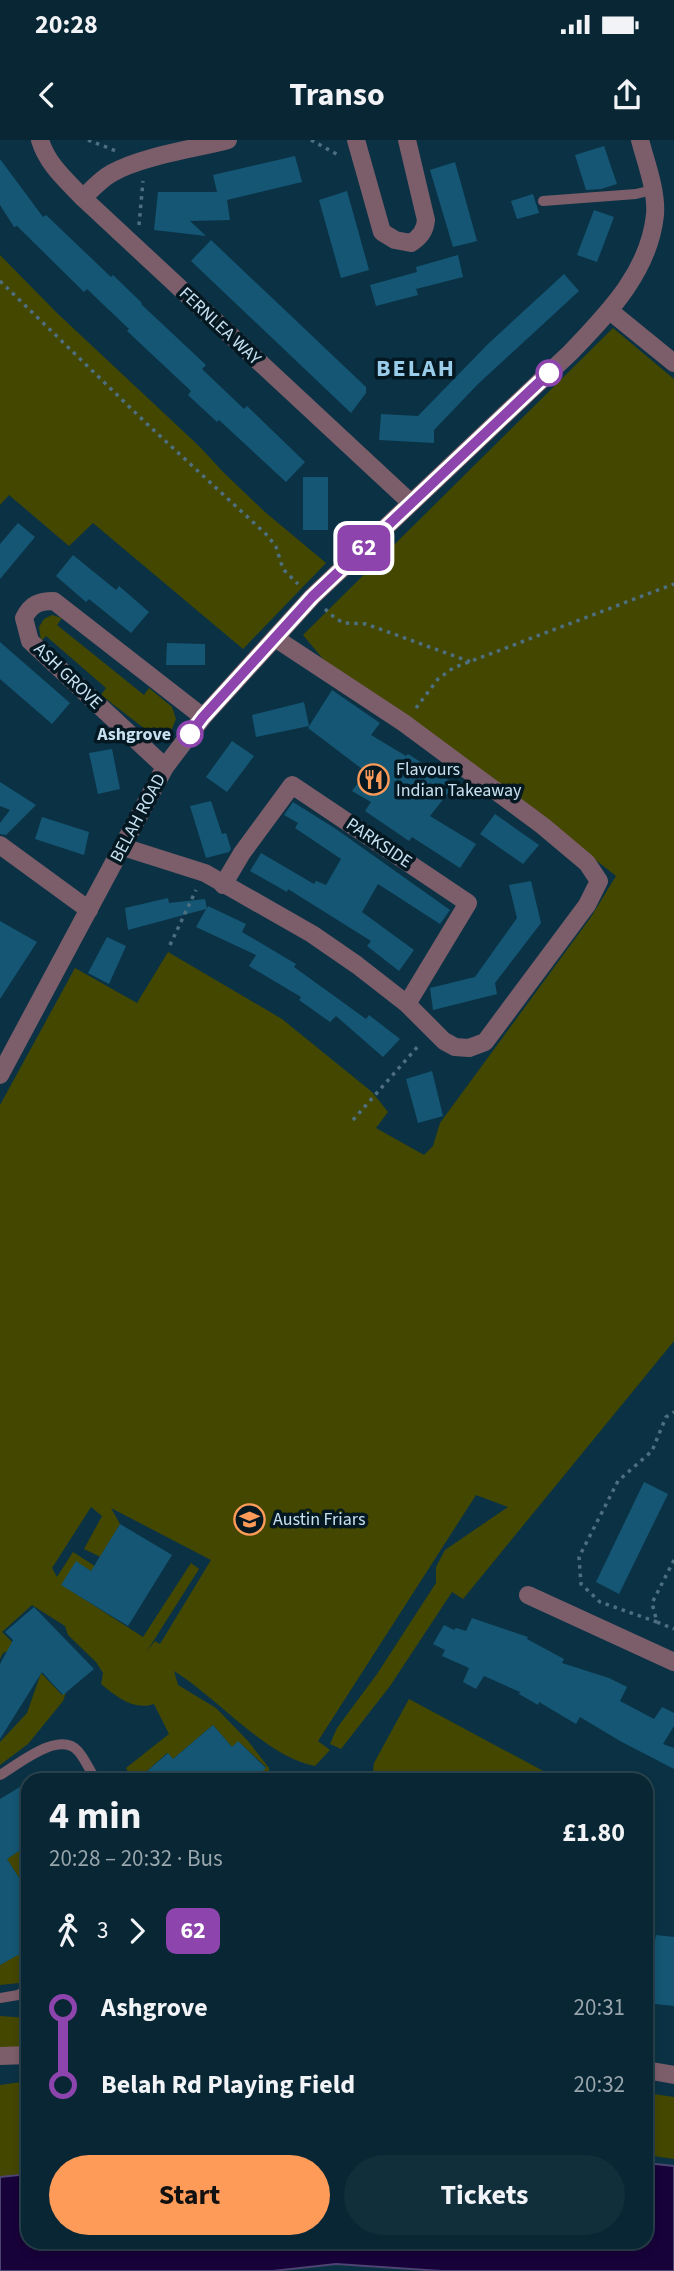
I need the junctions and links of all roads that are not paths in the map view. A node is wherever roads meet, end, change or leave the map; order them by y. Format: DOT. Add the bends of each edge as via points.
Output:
graph roads {
  1 [pos="40,140"];
  2 [pos="228,140"];
  3 [pos="356,140"];
  4 [pos="407,140"];
  5 [pos="640,140"];
  6 [pos="652,190"];
  7 [pos="83,198"];
  8 [pos="543,201"];
  9 [pos="674,211"];
  10 [pos="655,213"];
  11 [pos="610,311"];
  12 [pos="674,363"];
  13 [pos="411,503"];
  14 [pos="275,638"];
  15 [pos="203,717"];
  16 [pos="165,767"];
  17 [pos="0,845"];
  18 [pos="123,847"];
  19 [pos="223,885"];
  20 [pos="89,910"];
  21 [pos="407,1004"];
  22 [pos="0,1075"];
  23 [pos="528,1595"];
  24 [pos="674,1662"];
  25 [pos="92,1773"];
  26 [pos="0,1775"];
  27 [pos="21,1992"];
  28 [pos="0,1998"];
  29 [pos="0,2056"];
  30 [pos="21,2056"];
  31 [pos="653,2071"];
  32 [pos="674,2075"];
  1 -- 7 [label="street, FERNLEA WAY" via="53,166"];
  2 -- 7 [label="street" via="114,172"];
  3 -- 4 [label="street" via="382,232 411,243 425,228 426,220"];
  5 -- 6 [label="street, BELAH ROAD"];
  6 -- 8 [label="lane"];
  6 -- 10 [label="street, BELAH ROAD"];
  7 -- 13 [label="street, FERNLEA WAY"];
  9 -- 10 [label="street"];
  10 -- 11 [label="street, BELAH ROAD" via="641,264"];
  11 -- 12 [label="street"];
  11 -- 13 [label="street, BELAH ROAD"];
  13 -- 14 [label="street, BELAH ROAD"];
  14 -- 15 [label="street, BELAH ROAD"];
  14 -- 21 [label="street" via="404,723 543,826 587,863 599,881 587,905 485,1042 469,1048 444,1041"];
  15 -- 16 [label="street, BELAH ROAD"];
  15 -- 16 [label="street, ASH GROVE" via="54,601 36,603 28,610 24,618 30,641"];
  16 -- 18 [label="street, BELAH ROAD"];
  17 -- 20 [label="street"];
  18 -- 19 [label="street" via="205,873"];
  18 -- 20 [label="street, BELAH ROAD"];
  19 -- 21 [label="street" via="312,934"];
  19 -- 21 [label="street, PARKSIDE" via="292,785 468,903"];
  20 -- 22 [label="street, BELAH ROAD"];
  23 -- 24 [label="street"];
  25 -- 26 [label="lane" via="77,1750 67,1744 50,1745"];
  27 -- 28 [label="lane"];
  29 -- 30 [label="street"];
  31 -- 32 [label="street"];
}
